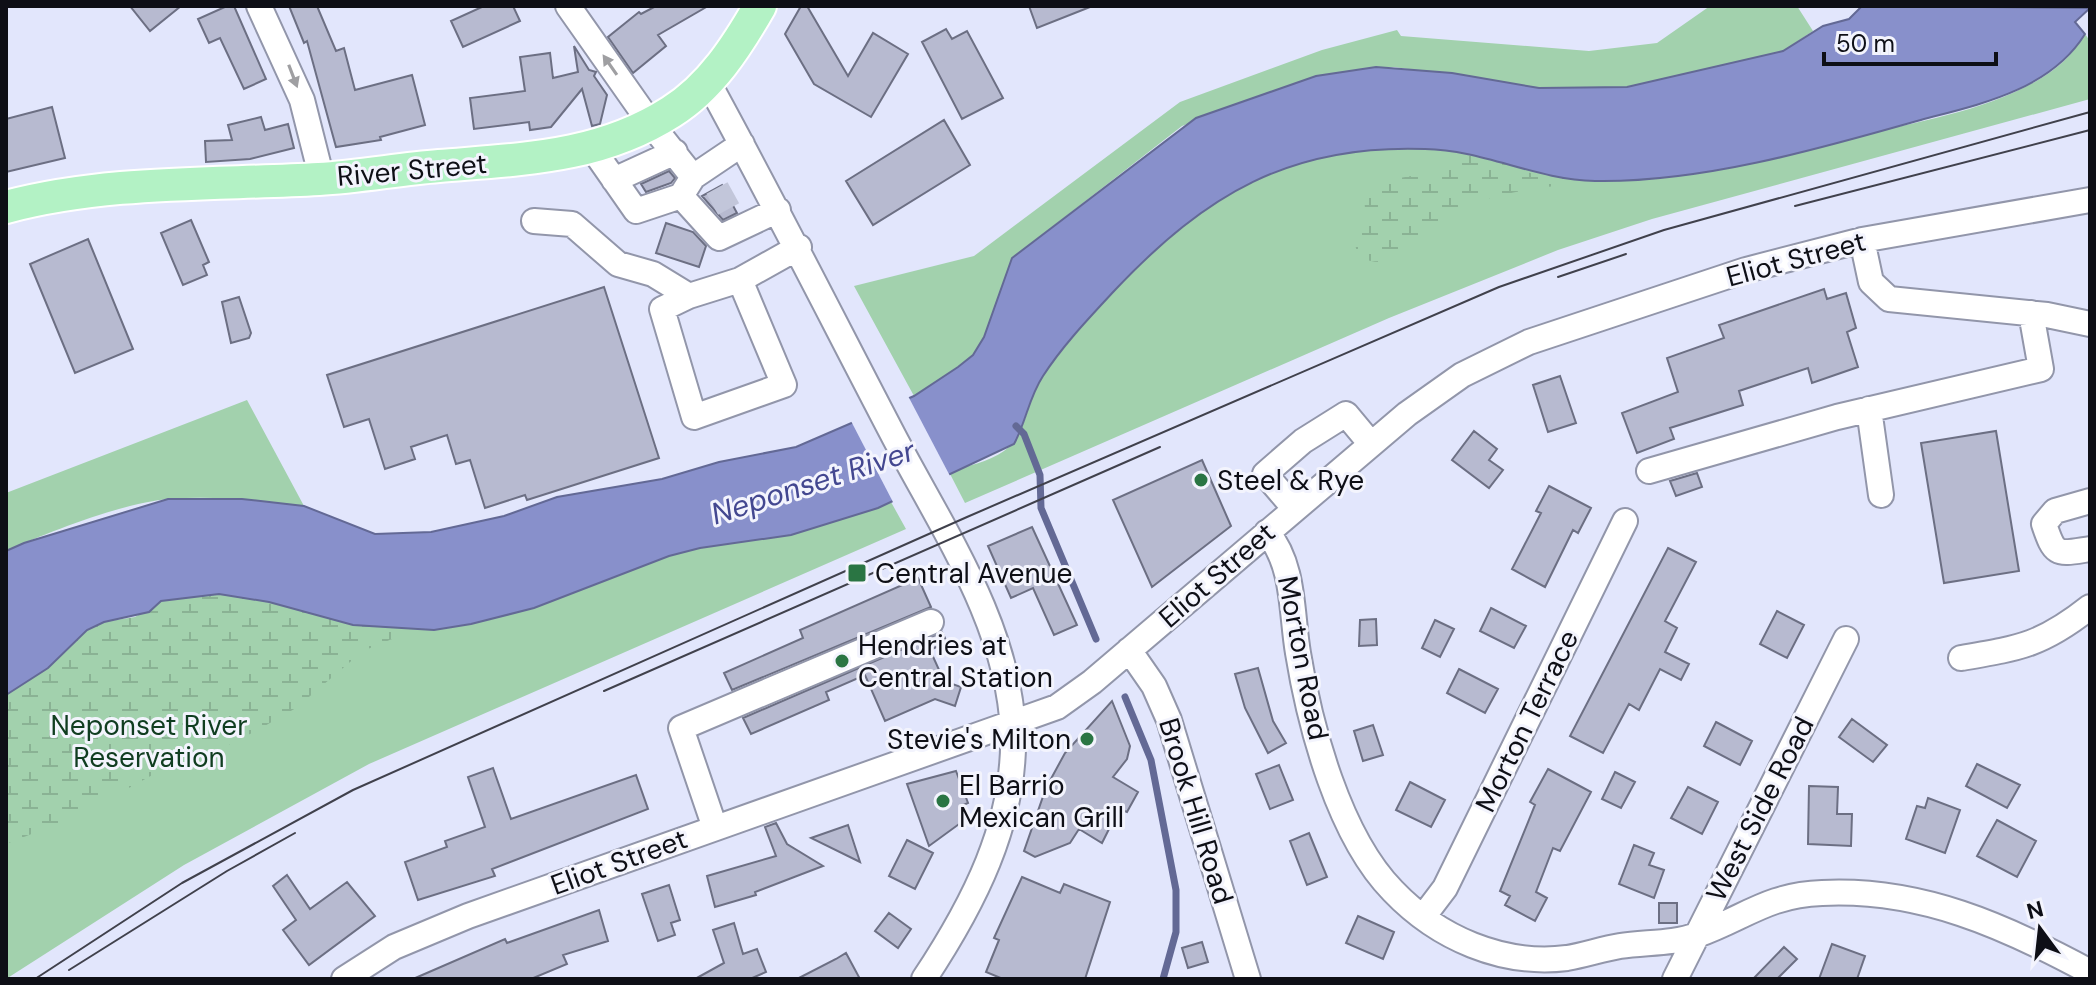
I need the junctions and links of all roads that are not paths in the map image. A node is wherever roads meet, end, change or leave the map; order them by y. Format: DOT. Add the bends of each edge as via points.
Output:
graph roads {
  1 [pos="259,6"];
  2 [pos="568,6"];
  3 [pos="760,6"];
  4 [pos="708,82"];
  5 [pos="651,124"];
  6 [pos="742,144"];
  7 [pos="592,148"];
  8 [pos="675,152"];
  9 [pos="322,179"];
  10 [pos="614,180"];
  11 [pos="700,182"];
  12 [pos="2090,200"];
  13 [pos="6,207"];
  14 [pos="778,210"];
  15 [pos="534,221"];
  16 [pos="1862,240"];
  17 [pos="799,247"];
  18 [pos="740,280"];
  19 [pos="689,296"];
  20 [pos="2031,313"];
  21 [pos="2090,324"];
  22 [pos="1869,409"];
  23 [pos="1371,444"];
  24 [pos="1649,471"];
  25 [pos="1881,495"];
  26 [pos="2090,501"];
  27 [pos="1295,509"];
  28 [pos="1625,521"];
  29 [pos="1267,532"];
  30 [pos="2090,549"];
  31 [pos="2090,607"];
  32 [pos="931,622"];
  33 [pos="1846,639"];
  34 [pos="1129,650"];
  35 [pos="1961,658"];
  36 [pos="1013,724"];
  37 [pos="715,828"];
  38 [pos="1423,917"];
  39 [pos="1694,936"];
  40 [pos="2090,972"];
  41 [pos="344,979"];
  42 [pos="924,979"];
  43 [pos="1248,979"];
  44 [pos="1675,979"];
  1 -- 9 [label="street, one-way" via="302,100"];
  5 -- 2 [label="street, one-way"];
  3 -- 4 [label="main road, River Street"];
  4 -- 5 [label="main road, River Street"];
  4 -- 6 [label="street"];
  5 -- 7 [label="main road, River Street"];
  5 -- 8 [label="street"];
  6 -- 11 [label="street"];
  6 -- 14 [label="street"];
  7 -- 9 [label="main road, River Street" via="527,160"];
  7 -- 10 [label="street"];
  8 -- 10 [label="street"];
  8 -- 11 [label="street"];
  9 -- 13 [label="main road, River Street" via="136,185"];
  10 -- 11 [label="street" via="636,211"];
  11 -- 14 [label="street" via="719,238 736,222"];
  12 -- 16 [label="street, Eliot Street"];
  14 -- 17 [label="street"];
  15 -- 19 [label="street" via="572,224 618,264 653,274"];
  16 -- 20 [label="street" via="1871,282 1889,299"];
  16 -- 23 [label="street, Eliot Street" via="1772,262 1529,342 1442,387"];
  17 -- 18 [label="street"];
  17 -- 36 [label="street" via="983,610"];
  18 -- 19 [label="street"];
  18 -- 19 [label="street" via="784,385 694,417 662,309"];
  20 -- 21 [label="street"];
  20 -- 22 [label="street" via="2041,369"];
  22 -- 24 [label="street"];
  22 -- 25 [label="street"];
  23 -- 27 [label="street, Eliot Street"];
  23 -- 27 [label="street" via="1346,414 1303,441 1265,474"];
  26 -- 30 [label="street" via="2055,511 2044,524 2061,554"];
  27 -- 29 [label="street, Eliot Street"];
  28 -- 38 [label="street, Morton Terrace" via="1445,888"];
  29 -- 34 [label="street, Eliot Street"];
  29 -- 38 [label="street, Morton Road" via="1286,566 1305,692 1340,799 1381,878"];
  31 -- 35 [label="street" via="2036,643"];
  32 -- 37 [label="street" via="681,728"];
  33 -- 39 [label="street, West Side Road"];
  34 -- 36 [label="street, Eliot Street" via="1069,699"];
  34 -- 43 [label="street, Brook Hill Road" via="1169,720"];
  36 -- 37 [label="street, Eliot Street"];
  36 -- 42 [label="street" via="1011,776 988,864 965,915"];
  37 -- 41 [label="street, Eliot Street" via="438,927"];
  38 -- 39 [label="street, Morton Road" via="1485,950 1536,959"];
  39 -- 40 [label="street, Morton Road" via="1782,897 1875,893 1966,914"];
  39 -- 44 [label="street, West Side Road"];
}
